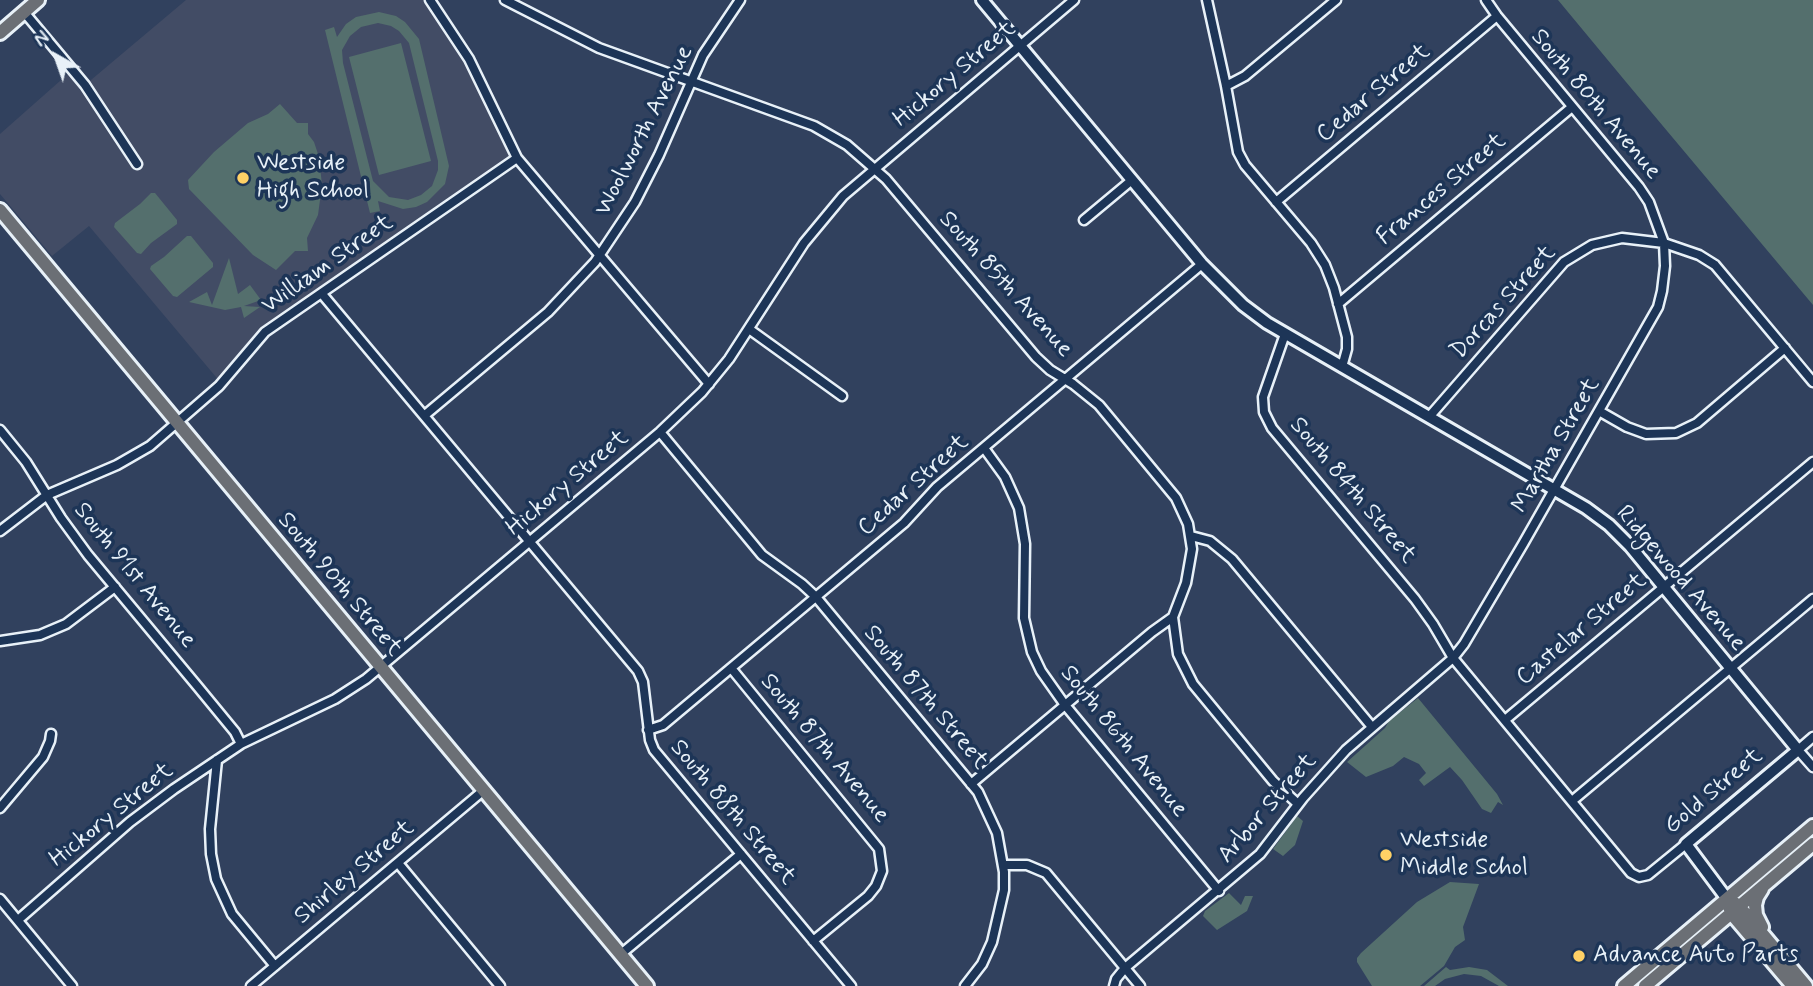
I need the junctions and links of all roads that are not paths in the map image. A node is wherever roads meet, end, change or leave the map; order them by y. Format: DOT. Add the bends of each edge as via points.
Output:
graph roads {
  1 [pos="38,0"];
  2 [pos="430,0"];
  3 [pos="505,0"];
  4 [pos="740,0"];
  5 [pos="982,0"];
  6 [pos="1074,0"];
  7 [pos="1207,0"];
  8 [pos="1336,0"];
  9 [pos="1486,0"];
  10 [pos="24,12"];
  11 [pos="1497,16"];
  12 [pos="2,26"];
  13 [pos="1020,46"];
  14 [pos="690,82"];
  15 [pos="1226,86"];
  16 [pos="1572,107"];
  17 [pos="517,158"];
  18 [pos="137,164"];
  19 [pos="875,167"];
  20 [pos="1132,180"];
  21 [pos="1276,202"];
  22 [pos="0,210"];
  23 [pos="1084,220"];
  24 [pos="1664,243"];
  25 [pos="600,254"];
  26 [pos="1202,264"];
  27 [pos="322,293"];
  28 [pos="1338,304"];
  29 [pos="749,329"];
  30 [pos="1285,334"];
  31 [pos="1785,348"];
  32 [pos="1342,367"];
  33 [pos="1065,379"];
  34 [pos="1813,382"];
  35 [pos="709,384"];
  36 [pos="842,396"];
  37 [pos="1599,411"];
  38 [pos="425,415"];
  39 [pos="1429,417"];
  40 [pos="177,423"];
  41 [pos="0,430"];
  42 [pos="660,432"];
  43 [pos="984,448"];
  44 [pos="1813,462"];
  45 [pos="1554,489"];
  46 [pos="47,495"];
  47 [pos="0,531"];
  48 [pos="1191,536"];
  49 [pos="530,541"];
  50 [pos="115,587"];
  51 [pos="1664,587"];
  52 [pos="816,597"];
  53 [pos="1813,599"];
  54 [pos="1173,617"];
  55 [pos="0,641"];
  56 [pos="1453,659"];
  57 [pos="380,667"];
  58 [pos="731,668"];
  59 [pos="1731,668"];
  60 [pos="1065,705"];
  61 [pos="1505,720"];
  62 [pos="1373,727"];
  63 [pos="648,730"];
  64 [pos="51,734"];
  65 [pos="1813,737"];
  66 [pos="242,744"];
  67 [pos="1798,750"];
  68 [pos="217,761"];
  69 [pos="1813,767"];
  70 [pos="971,784"];
  71 [pos="484,790"];
  72 [pos="1572,801"];
  73 [pos="1298,804"];
  74 [pos="0,808"];
  75 [pos="1813,826"];
  76 [pos="1686,844"];
  77 [pos="1813,844"];
  78 [pos="741,854"];
  79 [pos="398,863"];
  80 [pos="1003,865"];
  81 [pos="1641,877"];
  82 [pos="1767,883"];
  83 [pos="1219,891"];
  84 [pos="0,899"];
  85 [pos="1732,906"];
  86 [pos="18,920"];
  87 [pos="813,941"];
  88 [pos="1772,946"];
  89 [pos="621,954"];
  90 [pos="275,966"];
  91 [pos="1125,968"];
  92 [pos="72,986"];
  93 [pos="251,986"];
  94 [pos="499,986"];
  95 [pos="647,986"];
  96 [pos="851,986"];
  97 [pos="965,986"];
  98 [pos="1114,986"];
  99 [pos="1140,986"];
  100 [pos="1624,986"];
  101 [pos="1644,986"];
  102 [pos="1793,986"];
  103 [pos="1806,986"];
  1 -- 10 [label="main road"];
  2 -- 17 [label="street" via="468,59"];
  3 -- 14 [label="street, South 85th Avenue" via="599,48"];
  4 -- 14 [label="street, Woolworth Avenue"];
  5 -- 13 [label="main road"];
  6 -- 13 [label="street, Hickory Street"];
  7 -- 15 [label="street"];
  8 -- 15 [label="street" via="1245,76"];
  9 -- 11 [label="street, South 80th Avenue"];
  10 -- 12 [label="main road"];
  10 -- 18 [label="street" via="85,85"];
  11 -- 16 [label="street, South 80th Avenue"];
  11 -- 21 [label="street, Cedar Street"];
  13 -- 19 [label="street, Hickory Street"];
  13 -- 20 [label="main road"];
  14 -- 19 [label="street, South 85th Avenue" via="814,125"];
  14 -- 25 [label="street, Woolworth Avenue" via="648,179"];
  15 -- 21 [label="street" via="1238,152"];
  16 -- 24 [label="street, South 80th Avenue" via="1645,195"];
  16 -- 28 [label="street, Frances Street"];
  17 -- 25 [label="street"];
  17 -- 27 [label="street, William Street"];
  19 -- 29 [label="street, Hickory Street" via="818,224"];
  19 -- 33 [label="street, South 85th Avenue" via="1036,357"];
  20 -- 23 [label="street"];
  20 -- 26 [label="main road"];
  21 -- 28 [label="street" via="1319,255"];
  22 -- 40 [label="main road, South 90th Street"];
  24 -- 31 [label="street" via="1715,265"];
  24 -- 37 [label="street, Martha Street" via="1658,307"];
  24 -- 39 [label="street, Dorcas Street" via="1614,239 1570,256"];
  25 -- 35 [label="street"];
  25 -- 38 [label="street, Woolworth Avenue" via="548,312"];
  26 -- 30 [label="main road" via="1242,305"];
  26 -- 33 [label="street, Cedar Street"];
  27 -- 38 [label="street, South 88th Street"];
  27 -- 40 [label="street, William Street" via="261,335 219,386"];
  28 -- 32 [label="street" via="1347,337"];
  29 -- 35 [label="street, Hickory Street"];
  29 -- 36 [label="street"];
  30 -- 32 [label="main road, Ridgewood Avenue"];
  30 -- 56 [label="street, South 84th Street" via="1263,397 1267,422 1415,599"];
  31 -- 34 [label="street"];
  31 -- 37 [label="street" via="1697,422 1676,433 1646,434"];
  32 -- 39 [label="main road, Ridgewood Avenue"];
  33 -- 43 [label="street, Cedar Street"];
  33 -- 48 [label="street, South 85th Avenue" via="1099,405 1168,487"];
  35 -- 42 [label="street, Hickory Street"];
  37 -- 45 [label="street, Martha Street"];
  38 -- 49 [label="street, South 88th Street"];
  39 -- 45 [label="main road, Ridgewood Avenue"];
  40 -- 46 [label="street" via="130,458"];
  40 -- 57 [label="main road, South 90th Street"];
  41 -- 46 [label="street, South 91st Avenue"];
  42 -- 49 [label="street, Hickory Street"];
  42 -- 52 [label="street, South 87th Street" via="762,555"];
  43 -- 52 [label="street, Cedar Street" via="937,487 905,523"];
  43 -- 60 [label="street, South 86th Avenue" via="1005,477 1018,508 1025,544 1027,633 1041,671"];
  44 -- 51 [label="street, Castelar Street"];
  45 -- 51 [label="main road, Ridgewood Avenue" via="1609,525"];
  45 -- 56 [label="street, Martha Street"];
  46 -- 47 [label="street"];
  46 -- 50 [label="street, South 91st Avenue"];
  48 -- 54 [label="street" via="1190,571"];
  48 -- 62 [label="street" via="1210,541 1233,559"];
  49 -- 57 [label="street, Hickory Street"];
  49 -- 63 [label="street, South 88th Street" via="638,671"];
  50 -- 55 [label="street" via="66,624 40,635"];
  50 -- 66 [label="street, South 91st Avenue"];
  51 -- 59 [label="main road, Ridgewood Avenue"];
  51 -- 61 [label="street, Castelar Street"];
  52 -- 58 [label="street, Cedar Street"];
  52 -- 70 [label="street, South 87th Street"];
  53 -- 59 [label="street"];
  54 -- 60 [label="street"];
  54 -- 73 [label="street" via="1178,654 1192,684 1273,781"];
  56 -- 61 [label="street, South 84th Street"];
  56 -- 62 [label="street, Arbor Street"];
  57 -- 66 [label="street, Hickory Street" via="335,699"];
  57 -- 71 [label="main road, South 90th Street"];
  58 -- 63 [label="street, Cedar Street" via="663,725"];
  58 -- 87 [label="street, South 87th Avenue" via="876,842 881,856 876,886"];
  59 -- 67 [label="main road, Ridgewood Avenue"];
  59 -- 72 [label="street"];
  60 -- 70 [label="street"];
  60 -- 83 [label="street, South 86th Avenue"];
  61 -- 72 [label="street, South 84th Street"];
  62 -- 73 [label="street, Arbor Street" via="1334,762"];
  63 -- 78 [label="street, South 88th Street" via="654,750"];
  64 -- 74 [label="street" via="43,757"];
  65 -- 67 [label="street, Gold Street"];
  66 -- 68 [label="street, Hickory Street"];
  67 -- 69 [label="street, Ridgewood Avenue"];
  67 -- 76 [label="main road, Gold Street"];
  68 -- 86 [label="street, Hickory Street" via="146,810"];
  68 -- 90 [label="street" via="209,829 216,879 232,914"];
  70 -- 80 [label="street, South 87th Street" via="993,823"];
  71 -- 79 [label="street, Shirley Street"];
  71 -- 89 [label="main road, South 90th Street"];
  72 -- 81 [label="street, South 84th Street" via="1631,873"];
  73 -- 83 [label="street, Arbor Street" via="1260,853"];
  75 -- 85 [label="main road"];
  76 -- 81 [label="street, Gold Street"];
  76 -- 85 [label="main road"];
  77 -- 82 [label="main road"];
  78 -- 87 [label="street, South 88th Street"];
  78 -- 89 [label="street"];
  79 -- 90 [label="street, Shirley Street"];
  79 -- 94 [label="street"];
  80 -- 91 [label="street" via="1027,864 1046,873"];
  80 -- 97 [label="street, South 87th Street" via="1003,901 996,928 982,964"];
  82 -- 85 [label="main road"];
  82 -- 88 [label="main road" via="1755,910"];
  83 -- 91 [label="street, Arbor Street"];
  84 -- 86 [label="street"];
  85 -- 88 [label="main road"];
  85 -- 100 [label="main road"];
  85 -- 101 [label="main road"];
  85 -- 102 [label="main road"];
  86 -- 92 [label="street"];
  87 -- 96 [label="street, South 88th Street"];
  88 -- 103 [label="main road"];
  89 -- 95 [label="main road, South 90th Street"];
  90 -- 93 [label="street, Shirley Street"];
  91 -- 98 [label="street, Arbor Street"];
  91 -- 99 [label="street"];
}
